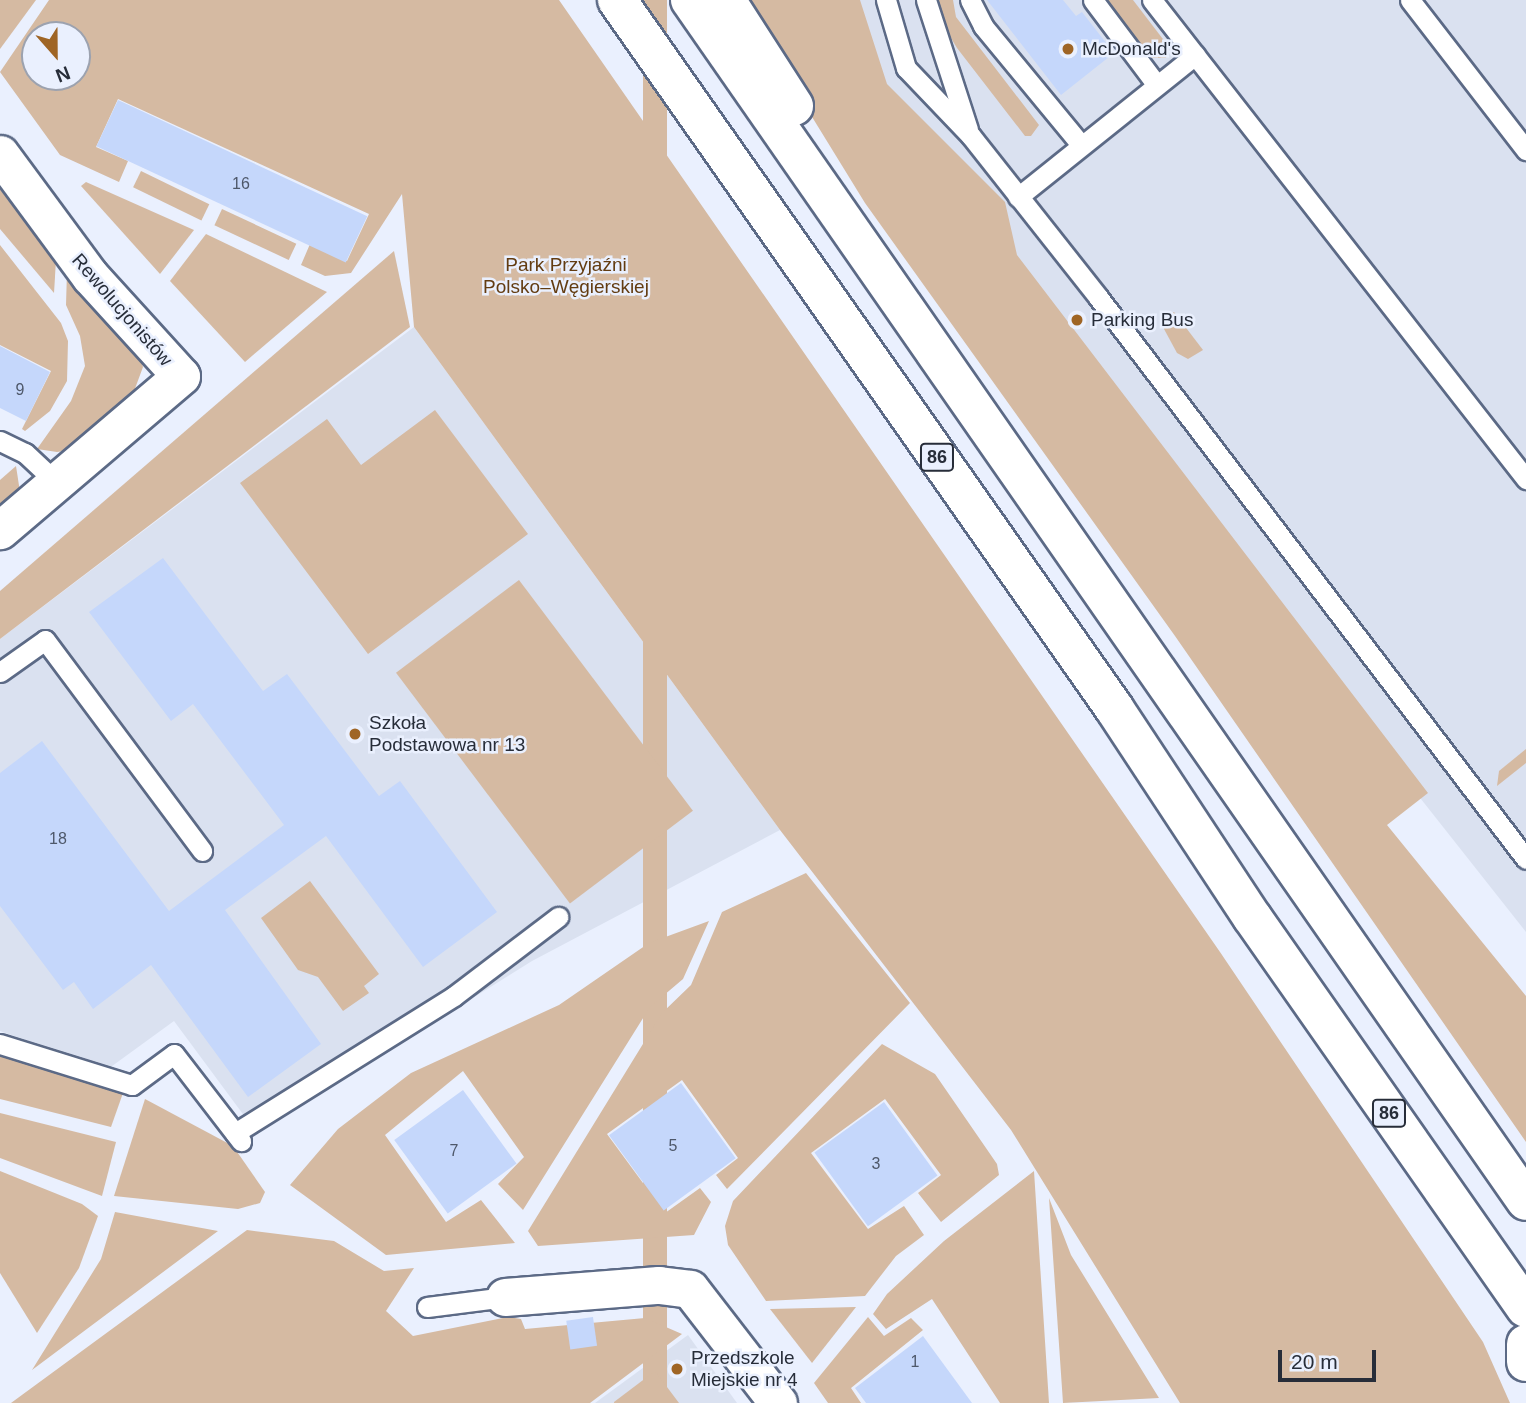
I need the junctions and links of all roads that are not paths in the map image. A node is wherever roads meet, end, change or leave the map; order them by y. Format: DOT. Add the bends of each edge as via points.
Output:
graph roads {
  1 [pos="617,0"];
  2 [pos="690,0"];
  3 [pos="726,0"];
  4 [pos="886,0"];
  5 [pos="926,0"];
  6 [pos="970,0"];
  7 [pos="1093,0"];
  8 [pos="1152,0"];
  9 [pos="1410,0"];
  10 [pos="1195,55"];
  11 [pos="1156,84"];
  12 [pos="971,136"];
  13 [pos="1081,145"];
  14 [pos="1526,150"];
  15 [pos="0,154"];
  16 [pos="1018,197"];
  17 [pos="840,216"];
  18 [pos="0,441"];
  19 [pos="1526,479"];
  20 [pos="55,482"];
  21 [pos="0,530"];
  22 [pos="0,672"];
  23 [pos="202,851"];
  24 [pos="1526,859"];
  25 [pos="558,917"];
  26 [pos="0,1044"];
  27 [pos="1526,1201"];
  28 [pos="505,1297"];
  29 [pos="427,1307"];
  30 [pos="1526,1308"];
  31 [pos="1526,1344"];
  32 [pos="1526,1362"];
  33 [pos="778,1403"];
  1 -- 30 [label="main road, 86" via="1114,708 1252,917"];
  2 -- 17 [label="main road"];
  3 -- 17 [label="main road" via="828,159"];
  4 -- 12 [label="lane" via="906,68"];
  5 -- 12 [label="lane"];
  6 -- 13 [label="lane" via="983,26"];
  7 -- 11 [label="lane"];
  8 -- 10 [label="lane"];
  9 -- 14 [label="lane"];
  10 -- 11 [label="lane"];
  10 -- 19 [label="lane"];
  11 -- 13 [label="lane"];
  12 -- 16 [label="lane"];
  13 -- 16 [label="lane"];
  15 -- 20 [label="street, Rewolucjonistów" via="90,276 181,376"];
  16 -- 24 [label="lane"];
  17 -- 27 [label="main road"];
  18 -- 20 [label="lane" via="25,453"];
  20 -- 21 [label="street, Rewolucjonistów"];
  22 -- 23 [label="lane" via="45,640"];
  25 -- 26 [label="lane" via="454,996 238,1137 174,1054 132,1085"];
  28 -- 29 [label="lane"];
  28 -- 33 [label="street" via="659,1285 690,1289"];
  31 -- 32 [label="main road"];
}
